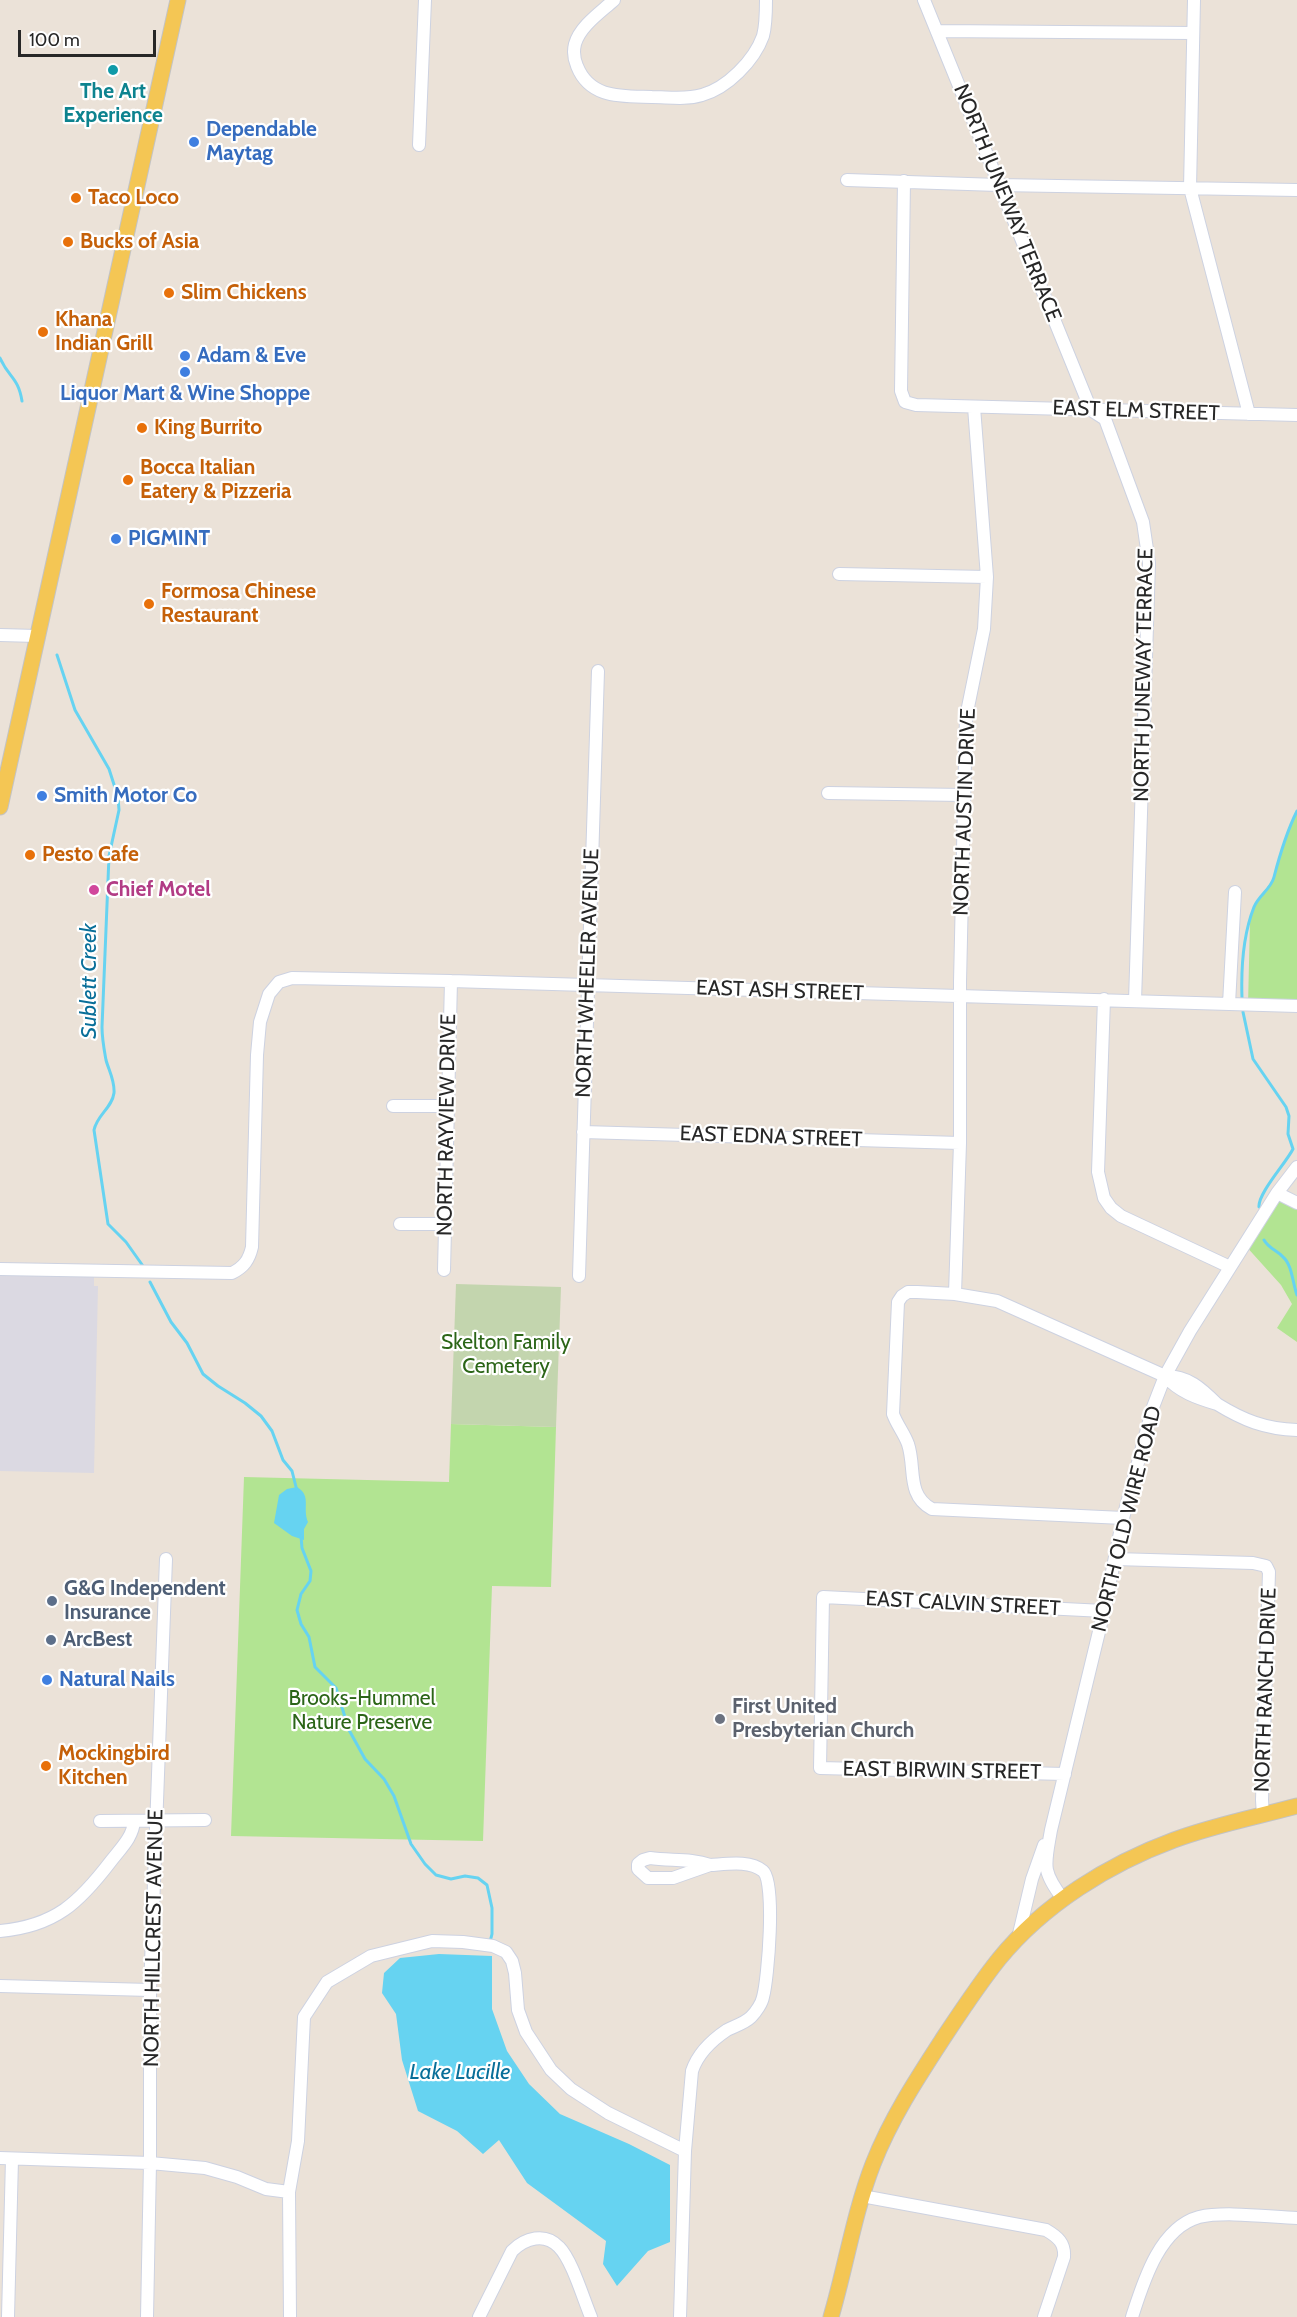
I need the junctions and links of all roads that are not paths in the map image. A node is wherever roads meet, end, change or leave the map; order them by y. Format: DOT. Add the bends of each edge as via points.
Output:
graph roads {
  1 [pos="178,0"];
  2 [pos="425,0"];
  3 [pos="614,0"];
  4 [pos="766,0"];
  5 [pos="924,0"];
  6 [pos="1194,0"];
  7 [pos="938,31"];
  8 [pos="1193,33"];
  9 [pos="419,145"];
  10 [pos="847,180"];
  11 [pos="904,181"];
  12 [pos="998,185"];
  13 [pos="1190,188"];
  14 [pos="1297,190"];
  15 [pos="974,407"];
  16 [pos="1091,410"];
  17 [pos="1249,414"];
  18 [pos="1297,415"];
  19 [pos="839,574"];
  20 [pos="987,577"];
  21 [pos="0,634"];
  22 [pos="37,636"];
  23 [pos="598,670"];
  24 [pos="828,794"];
  25 [pos="963,795"];
  26 [pos="0,807"];
  27 [pos="1235,892"];
  28 [pos="451,981"];
  29 [pos="588,985"];
  30 [pos="961,997"];
  31 [pos="1104,999"];
  32 [pos="1135,1001"];
  33 [pos="1229,1004"];
  34 [pos="1297,1006"];
  35 [pos="393,1106"];
  36 [pos="448,1106"];
  37 [pos="583,1132"];
  38 [pos="960,1143"];
  39 [pos="1297,1167"];
  40 [pos="1277,1193"];
  41 [pos="1297,1203"];
  42 [pos="400,1224"];
  43 [pos="445,1224"];
  44 [pos="1230,1267"];
  45 [pos="0,1269"];
  46 [pos="444,1270"];
  47 [pos="579,1276"];
  48 [pos="955,1294"];
  49 [pos="1165,1376"];
  50 [pos="1297,1430"];
  51 [pos="1123,1518"];
  52 [pos="166,1559"];
  53 [pos="1115,1559"];
  54 [pos="1104,1611"];
  55 [pos="820,1768"];
  56 [pos="1065,1774"];
  57 [pos="1297,1806"];
  58 [pos="1263,1815"];
  59 [pos="205,1820"];
  60 [pos="100,1821"];
  61 [pos="134,1821"];
  62 [pos="157,1821"];
  63 [pos="1051,1830"];
  64 [pos="710,1864"];
  65 [pos="1063,1899"];
  66 [pos="0,1931"];
  67 [pos="1018,1938"];
  68 [pos="0,1986"];
  69 [pos="150,1990"];
  70 [pos="685,2151"];
  71 [pos="6,2158"];
  72 [pos="150,2163"];
  73 [pos="289,2192"];
  74 [pos="862,2196"];
  75 [pos="1297,2218"];
  76 [pos="8,2317"];
  77 [pos="147,2317"];
  78 [pos="290,2317"];
  79 [pos="479,2317"];
  80 [pos="591,2317"];
  81 [pos="680,2317"];
  82 [pos="831,2317"];
  83 [pos="1044,2317"];
  84 [pos="1132,2317"];
  1 -- 22 [label="main road"];
  2 -- 9 [label="street"];
  3 -- 4 [label="street" via="579,35 574,53 579,71 592,87 612,96 693,97 726,83 754,54 763,35"];
  5 -- 7 [label="street, NORTH JUNEWAY TERRACE"];
  6 -- 8 [label="street"];
  7 -- 8 [label="street"];
  7 -- 12 [label="street, NORTH JUNEWAY TERRACE"];
  8 -- 13 [label="street"];
  10 -- 11 [label="street"];
  11 -- 12 [label="street"];
  11 -- 15 [label="street" via="902,396 905,402 916,405"];
  12 -- 13 [label="street"];
  12 -- 16 [label="street, NORTH JUNEWAY TERRACE"];
  13 -- 14 [label="street"];
  13 -- 17 [label="street"];
  15 -- 16 [label="street, EAST ELM STREET"];
  15 -- 20 [label="street, NORTH AUSTIN DRIVE"];
  16 -- 17 [label="street, EAST ELM STREET"];
  16 -- 32 [label="street, NORTH JUNEWAY TERRACE" via="1105,419 1143,522 1148,554"];
  17 -- 18 [label="street, EAST ELM STREET"];
  19 -- 20 [label="street"];
  20 -- 25 [label="street, NORTH AUSTIN DRIVE" via="984,629 966,717"];
  21 -- 22 [label="street"];
  22 -- 26 [label="main road"];
  23 -- 29 [label="street, NORTH WHEELER AVENUE"];
  24 -- 25 [label="street"];
  25 -- 30 [label="street, NORTH AUSTIN DRIVE"];
  27 -- 33 [label="street"];
  28 -- 29 [label="street, EAST ASH STREET"];
  28 -- 36 [label="street, NORTH RAYVIEW DRIVE"];
  28 -- 45 [label="street, EAST ASH STREET" via="292,978 279,982 269,994 260,1022 257,1055 252,1247 246,1263 232,1273"];
  29 -- 30 [label="street, EAST ASH STREET"];
  29 -- 37 [label="street, NORTH WHEELER AVENUE"];
  30 -- 31 [label="street, EAST ASH STREET"];
  30 -- 38 [label="street, NORTH AUSTIN DRIVE"];
  31 -- 32 [label="street, EAST ASH STREET"];
  31 -- 44 [label="street" via="1098,1154 1104,1198 1121,1216"];
  32 -- 33 [label="street, EAST ASH STREET"];
  33 -- 34 [label="street, EAST ASH STREET"];
  35 -- 36 [label="street"];
  36 -- 43 [label="street, NORTH RAYVIEW DRIVE"];
  37 -- 38 [label="street, EAST EDNA STREET"];
  37 -- 47 [label="street, NORTH WHEELER AVENUE"];
  38 -- 48 [label="street, NORTH AUSTIN DRIVE"];
  39 -- 40 [label="street, NORTH OLD WIRE ROAD"];
  40 -- 41 [label="street"];
  40 -- 44 [label="street, NORTH OLD WIRE ROAD"];
  42 -- 43 [label="street"];
  43 -- 46 [label="street, NORTH RAYVIEW DRIVE"];
  44 -- 49 [label="street, NORTH OLD WIRE ROAD"];
  48 -- 49 [label="street" via="1009,1306"];
  48 -- 51 [label="street" via="909,1292 902,1296 897,1311 893,1414 908,1442 914,1486 922,1504 932,1509"];
  49 -- 50 [label="street" via="1196,1398 1254,1424"];
  49 -- 51 [label="street, NORTH OLD WIRE ROAD"];
  51 -- 53 [label="street, NORTH OLD WIRE ROAD"];
  52 -- 62 [label="street, NORTH HILLCREST AVENUE"];
  53 -- 54 [label="street, NORTH OLD WIRE ROAD"];
  53 -- 58 [label="street, NORTH RANCH DRIVE" via="1266,1566 1270,1578"];
  54 -- 55 [label="street, EAST CALVIN STREET" via="823,1597"];
  54 -- 56 [label="street, NORTH OLD WIRE ROAD"];
  55 -- 56 [label="street, EAST BIRWIN STREET"];
  56 -- 63 [label="street, NORTH OLD WIRE ROAD"];
  57 -- 58 [label="main road"];
  58 -- 65 [label="main road" via="1152,1848"];
  59 -- 62 [label="street"];
  60 -- 61 [label="street"];
  61 -- 62 [label="street"];
  61 -- 66 [label="street" via="131,1835 88,1891 60,1914 24,1929"];
  62 -- 69 [label="street, NORTH HILLCREST AVENUE"];
  63 -- 65 [label="street, NORTH OLD WIRE ROAD" via="1046,1872"];
  63 -- 67 [label="street" via="1040,1854"];
  64 -- 64 [label="street" via="650,1858 638,1864 638,1869 648,1878 660,1879"];
  64 -- 70 [label="street" via="746,1864 766,1873 770,1885 769,1965 763,2000 751,2018 726,2031 696,2059"];
  65 -- 67 [label="main road"];
  67 -- 74 [label="main road" via="973,1993 904,2100"];
  68 -- 69 [label="street"];
  69 -- 72 [label="street, NORTH HILLCREST AVENUE"];
  70 -- 73 [label="street" via="608,2113 571,2089 551,2070 526,2032 512,1961 506,1952 493,1946 432,1941 371,1956 327,1982 304,2017 298,2141"];
  70 -- 81 [label="street"];
  71 -- 72 [label="street"];
  71 -- 76 [label="street"];
  72 -- 73 [label="street" via="206,2168 266,2189"];
  72 -- 77 [label="street, NORTH HILLCREST AVENUE"];
  73 -- 78 [label="street"];
  74 -- 82 [label="main road"];
  74 -- 83 [label="street" via="1046,2230 1062,2241 1064,2257"];
  75 -- 84 [label="street" via="1215,2215 1198,2217 1183,2225 1156,2254"];
  79 -- 80 [label="street" via="512,2251 520,2242 544,2238 559,2246"];
}
